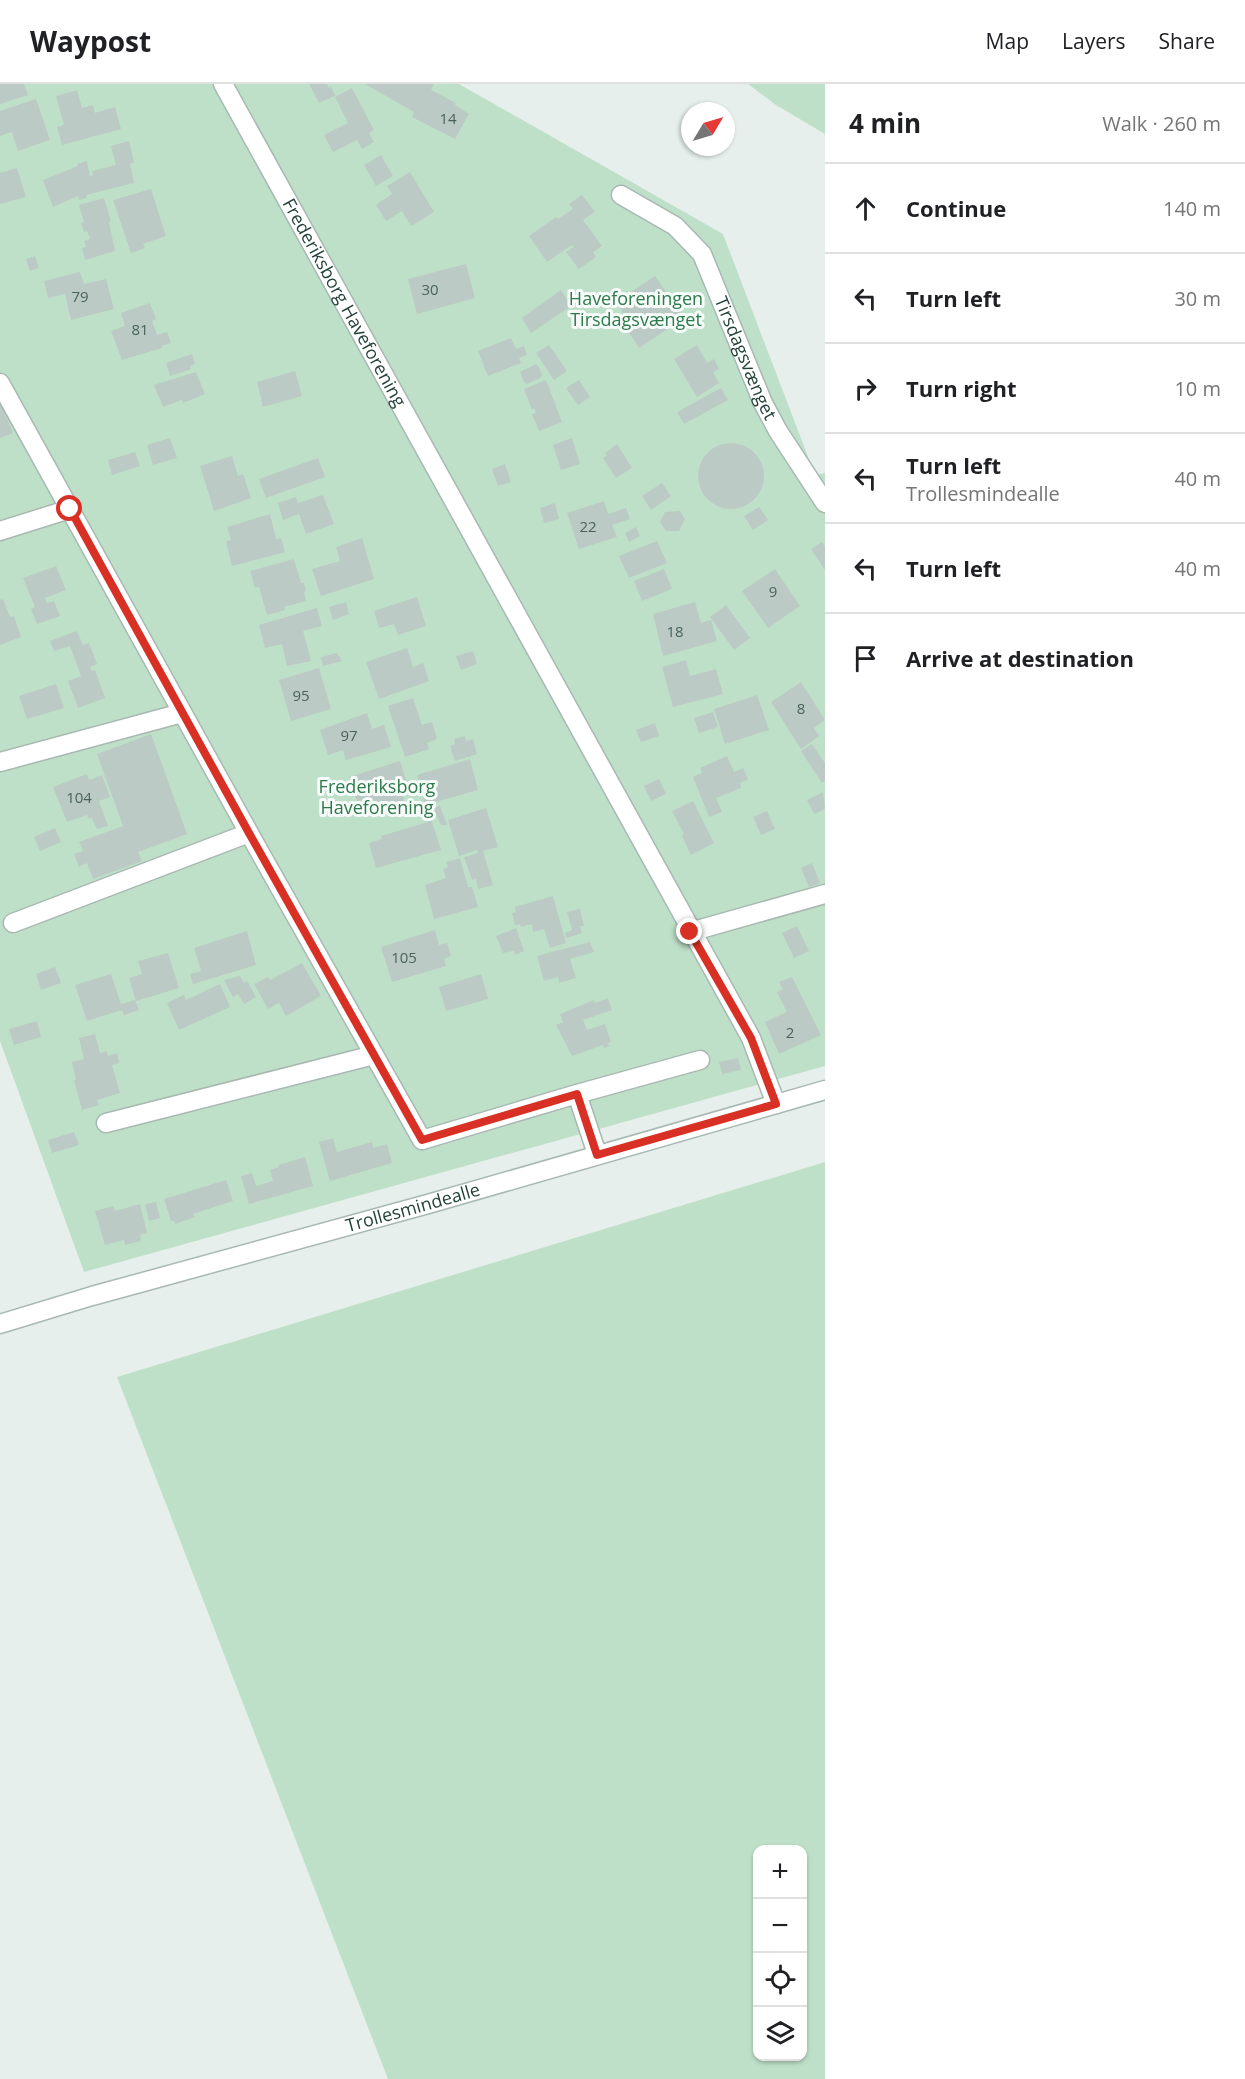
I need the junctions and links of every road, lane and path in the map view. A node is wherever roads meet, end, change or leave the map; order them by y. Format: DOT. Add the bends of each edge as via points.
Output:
graph roads {
  1 [pos="223,84"];
  2 [pos="621,195"];
  3 [pos="0,383"];
  4 [pos="819,482"];
  5 [pos="825,502"];
  6 [pos="70,509"];
  7 [pos="0,531"];
  8 [pos="182,713"];
  9 [pos="0,762"];
  10 [pos="249,833"];
  11 [pos="825,894"];
  12 [pos="13,923"];
  13 [pos="690,932"];
  14 [pos="374,1055"];
  15 [pos="700,1060"];
  16 [pos="825,1090"];
  17 [pos="577,1094"];
  18 [pos="776,1104"];
  19 [pos="106,1123"];
  20 [pos="597,1155"];
  21 [pos="0,1324"];
  1 -- 13 [label="street, Frederiksborg Haveforening"];
  2 -- 4 [label="street, Tirsdagsvænget" via="675,225 702,254 763,403 778,431"];
  3 -- 6 [label="street"];
  4 -- 5 [label="street, Tirsdagsvænget"];
  6 -- 7 [label="street"];
  6 -- 8 [label="street"];
  8 -- 9 [label="street"];
  8 -- 10 [label="street"];
  10 -- 12 [label="street"];
  10 -- 14 [label="street"];
  11 -- 13 [label="street"];
  13 -- 18 [label="street, Frederiksborg Haveforening" via="751,1038"];
  14 -- 17 [label="street" via="422,1140"];
  14 -- 19 [label="street"];
  15 -- 17 [label="street"];
  16 -- 18 [label="street, Trollesmindealle"];
  17 -- 20 [label="street"];
  18 -- 20 [label="street, Trollesmindealle"];
  20 -- 21 [label="street, Trollesmindealle"];
}
